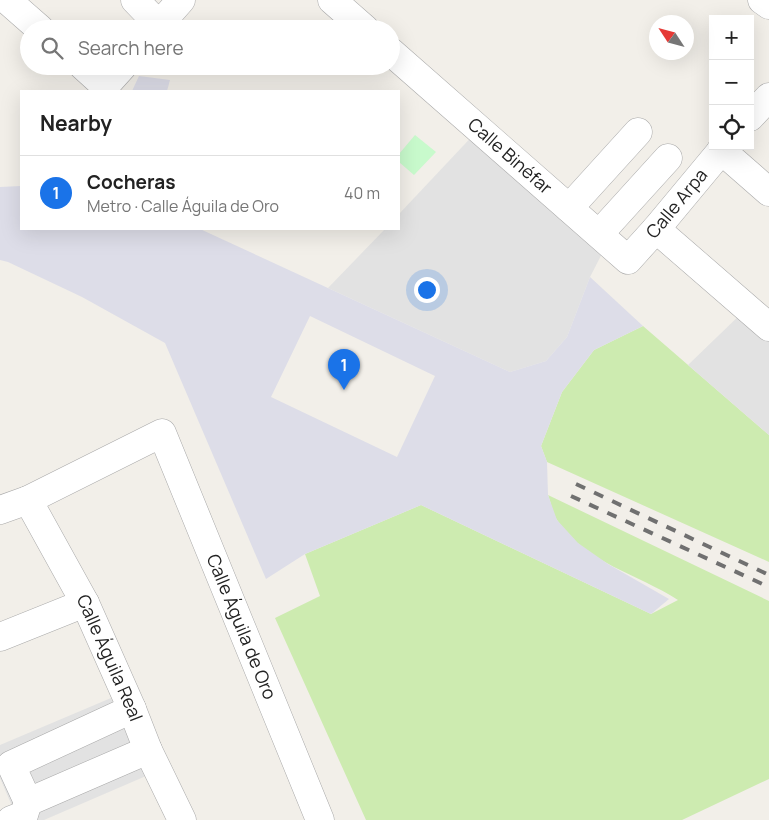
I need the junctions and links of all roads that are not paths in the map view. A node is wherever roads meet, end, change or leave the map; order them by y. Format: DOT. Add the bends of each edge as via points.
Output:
graph roads {
  1 [pos="7,0"];
  2 [pos="134,0"];
  3 [pos="181,0"];
  4 [pos="332,0"];
  5 [pos="762,0"];
  6 [pos="769,5"];
  7 [pos="30,20"];
  8 [pos="152,20"];
  9 [pos="164,20"];
  10 [pos="355,20"];
  11 [pos="400,60"];
  12 [pos="769,96"];
  13 [pos="754,113"];
  14 [pos="638,132"];
  15 [pos="721,150"];
  16 [pos="725,150"];
  17 [pos="668,158"];
  18 [pos="769,192"];
  19 [pos="569,208"];
  20 [pos="656,229"];
  21 [pos="599,234"];
  22 [pos="628,260"];
  23 [pos="769,327"];
  24 [pos="28,500"];
  25 [pos="0,510"];
  26 [pos="85,603"];
  27 [pos="0,637"];
  28 [pos="132,709"];
  29 [pos="148,750"];
  30 [pos="6,764"];
  31 [pos="20,811"];
  32 [pos="182,820"];
  33 [pos="320,820"];
  1 -- 7 [label="street"];
  2 -- 8 [label="street"];
  3 -- 9 [label="street"];
  4 -- 10 [label="street"];
  5 -- 6 [label="street"];
  11 -- 19 [label="street, Calle Binéfar"];
  12 -- 13 [label="street"];
  14 -- 19 [label="street"];
  15 -- 20 [label="street, Calle Arpa"];
  16 -- 18 [label="street"];
  17 -- 21 [label="street"];
  19 -- 21 [label="street, Calle Binéfar"];
  20 -- 22 [label="street, Calle Arpa"];
  20 -- 23 [label="street"];
  21 -- 22 [label="street, Calle Binéfar"];
  24 -- 25 [label="street"];
  24 -- 26 [label="street, Calle Águila Real"];
  24 -- 33 [label="street, Calle Águila de Oro" via="162,433"];
  26 -- 27 [label="street"];
  26 -- 28 [label="street, Calle Águila Real"];
  28 -- 29 [label="street, Calle Águila Real"];
  28 -- 30 [label="street"];
  29 -- 31 [label="street"];
  29 -- 32 [label="street, Calle Águila Real"];
  30 -- 31 [label="street"];
}
